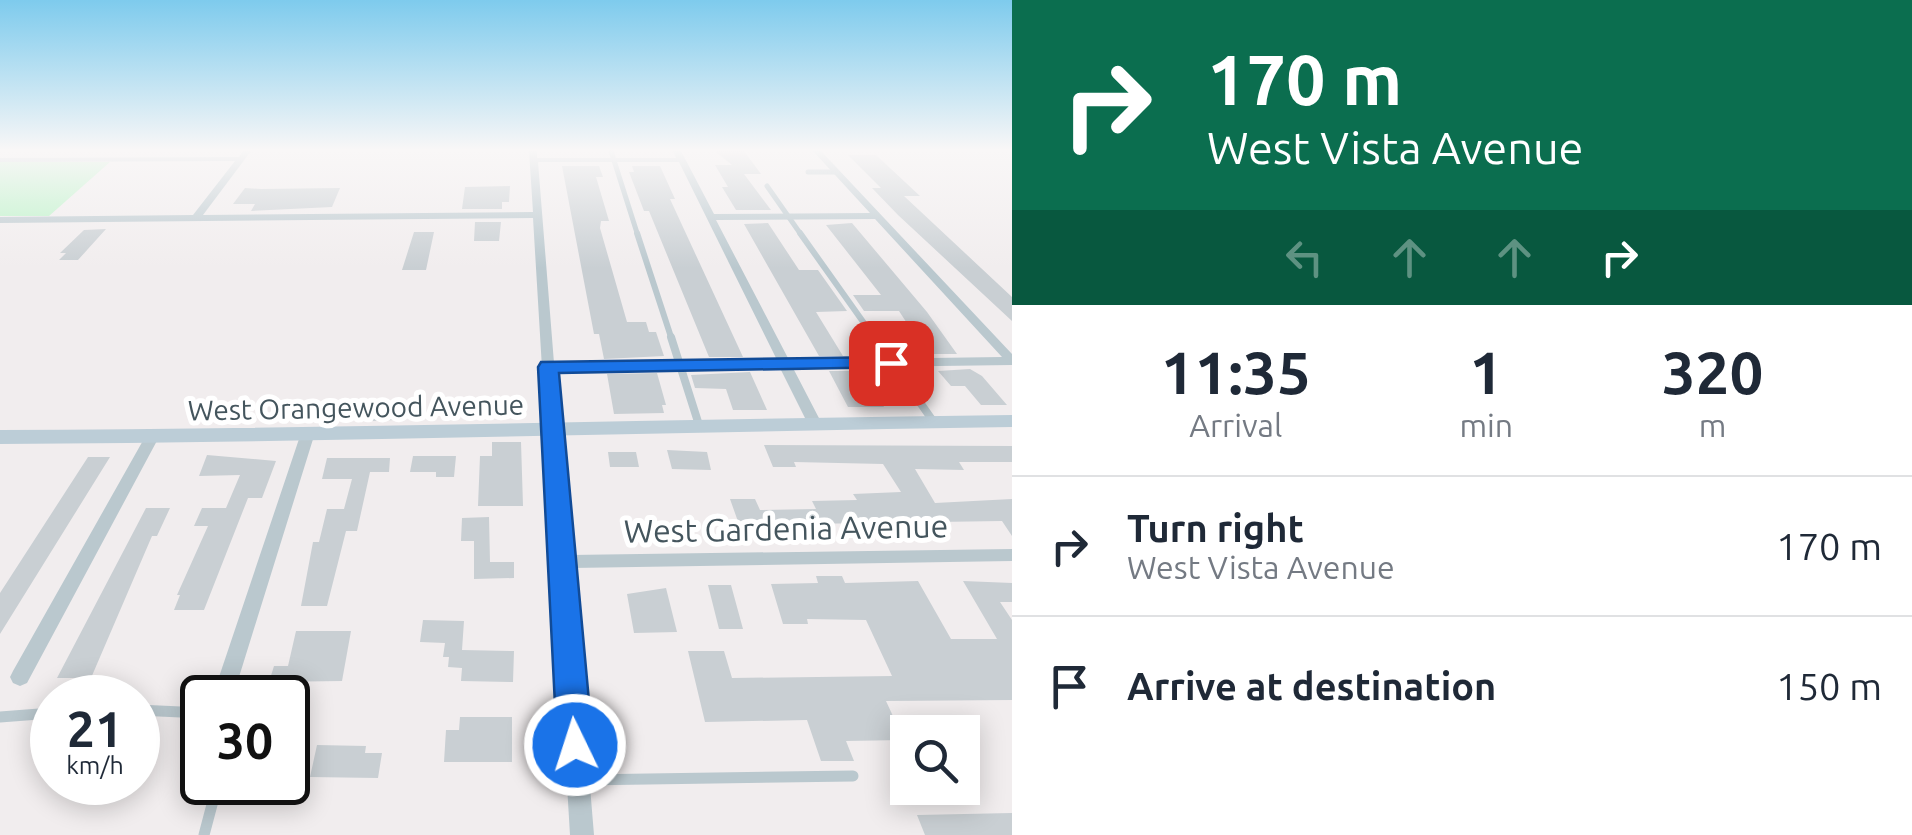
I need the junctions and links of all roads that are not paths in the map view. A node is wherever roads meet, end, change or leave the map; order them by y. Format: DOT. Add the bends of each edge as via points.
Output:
graph roads {
  1 [pos="217,190"];
  2 [pos="536,190"];
  3 [pos="623,190"];
  4 [pos="699,190"];
  5 [pos="769,190"];
  6 [pos="853,190"];
  7 [pos="538,215"];
  8 [pos="877,216"];
  9 [pos="711,217"];
  10 [pos="789,217"];
  11 [pos="196,218"];
  12 [pos="0,220"];
  13 [pos="1012,361"];
  14 [pos="891,363"];
  15 [pos="785,364"];
  16 [pos="678,366"];
  17 [pos="548,367"];
  18 [pos="932,421"];
  19 [pos="1012,421"];
  20 [pos="814,422"];
  21 [pos="699,425"];
  22 [pos="554,431"];
  23 [pos="0,436"];
  24 [pos="307,436"];
  25 [pos="152,437"];
  26 [pos="1012,555"];
  27 [pos="561,562"];
  28 [pos="229,675"];
  29 [pos="20,676"];
  30 [pos="30,715"];
  31 [pos="0,717"];
  32 [pos="853,776"];
  33 [pos="578,780"];
  34 [pos="212,805"];
  35 [pos="204,835"];
  36 [pos="582,835"];
  1 -- 11 [label="street"];
  2 -- 7 [label="street"];
  3 -- 16 [label="lane"];
  4 -- 9 [label="street"];
  5 -- 10 [label="lane"];
  6 -- 8 [label="street"];
  7 -- 11 [label="street"];
  7 -- 17 [label="street"];
  8 -- 10 [label="street"];
  8 -- 13 [label="street"];
  9 -- 10 [label="street"];
  9 -- 15 [label="street"];
  10 -- 14 [label="lane"];
  11 -- 12 [label="street"];
  13 -- 14 [label="street"];
  14 -- 15 [label="street"];
  14 -- 18 [label="lane"];
  15 -- 16 [label="street"];
  15 -- 20 [label="street"];
  16 -- 17 [label="street"];
  16 -- 21 [label="lane"];
  17 -- 22 [label="street"];
  18 -- 19 [label="street, West Orangewood Avenue"];
  18 -- 20 [label="street, West Orangewood Avenue"];
  20 -- 21 [label="street, West Orangewood Avenue"];
  21 -- 22 [label="street, West Orangewood Avenue"];
  22 -- 24 [label="street, West Orangewood Avenue"];
  22 -- 27 [label="street"];
  23 -- 25 [label="street, West Orangewood Avenue"];
  24 -- 25 [label="street, West Orangewood Avenue"];
  24 -- 28 [label="street"];
  25 -- 29 [label="street"];
  26 -- 27 [label="street, West Gardenia Avenue"];
  27 -- 33 [label="street"];
  30 -- 31 [label="lane"];
  32 -- 33 [label="lane"];
  33 -- 36 [label="street"];
  34 -- 35 [label="lane"];
}
